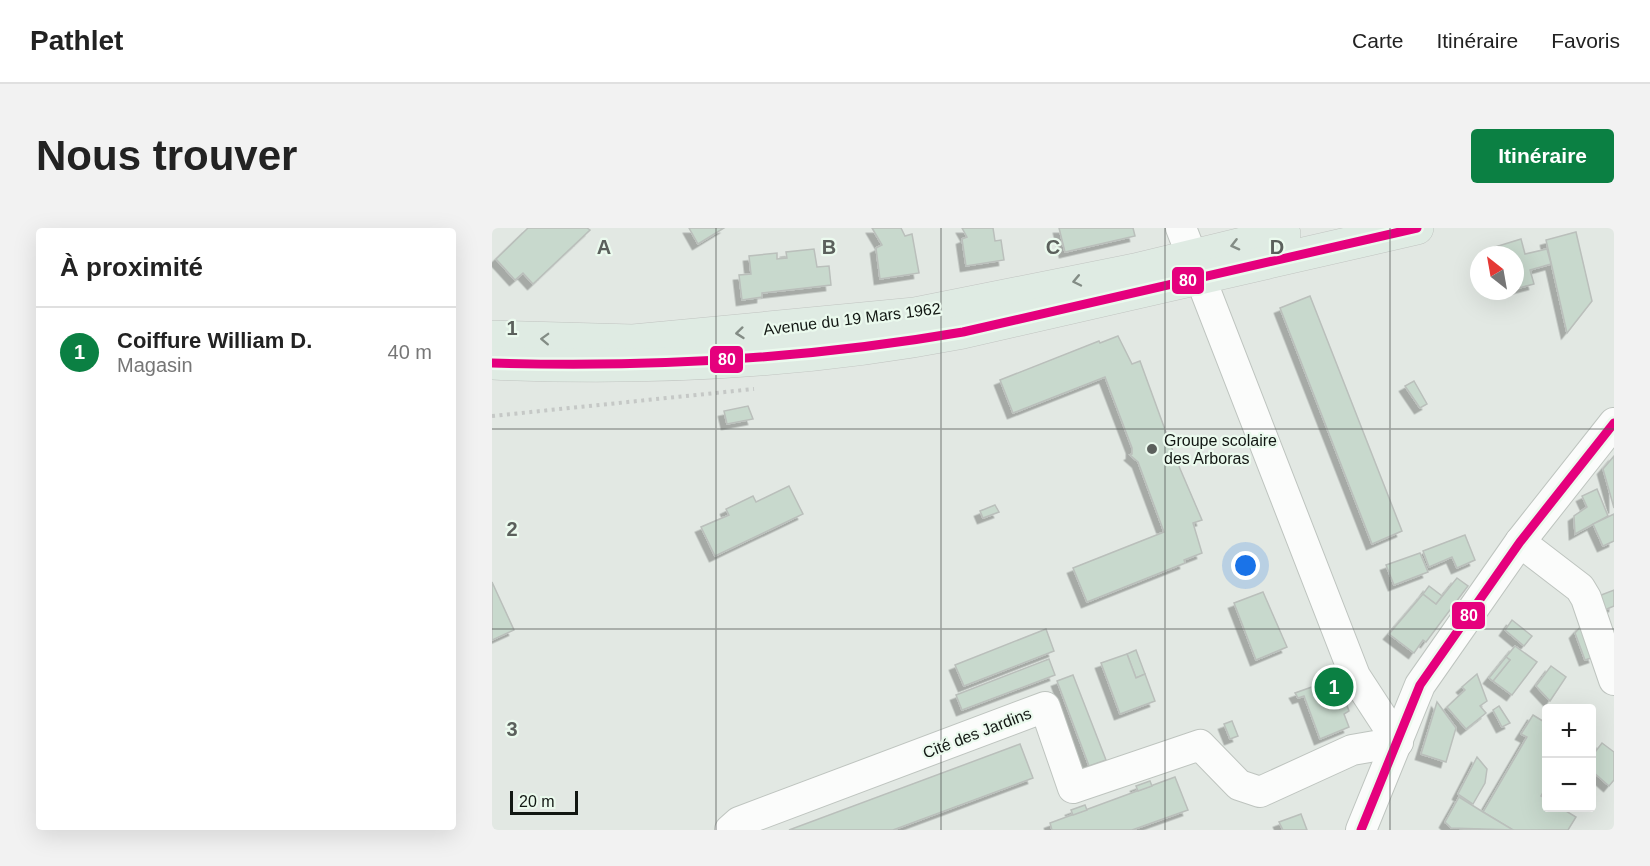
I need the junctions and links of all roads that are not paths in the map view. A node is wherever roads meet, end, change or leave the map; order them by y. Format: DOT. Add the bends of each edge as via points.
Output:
graph roads {
  1 [pos="1312,228"];
  2 [pos="1417,228"];
  3 [pos="1191,254"];
  4 [pos="492,337"];
  5 [pos="492,363"];
  6 [pos="1614,423"];
  7 [pos="1520,542"];
  8 [pos="1614,680"];
  9 [pos="1398,742"];
  10 [pos="730,830"];
  11 [pos="1361,830"];
  1 -- 3 [label="main road, Avenue du 19 Mars 1962, one-way"];
  2 -- 3 [label="main road, Avenue du 19 Mars 1962"];
  3 -- 4 [label="main road, Avenue du 19 Mars 1962, one-way" via="915,314 633,341"];
  3 -- 5 [label="main road, Avenue du 19 Mars 1962" via="963,332 891,345 690,365 576,367"];
  3 -- 9 [label="street" via="1355,676"];
  6 -- 7 [label="street"];
  7 -- 8 [label="street" via="1580,588"];
  7 -- 9 [label="street" via="1420,685"];
  9 -- 10 [label="street, Cité des Jardins" via="1352,750 1260,792 1239,785 1200,745 1073,789 1045,707 739,822"];
  9 -- 11 [label="street"];
}
